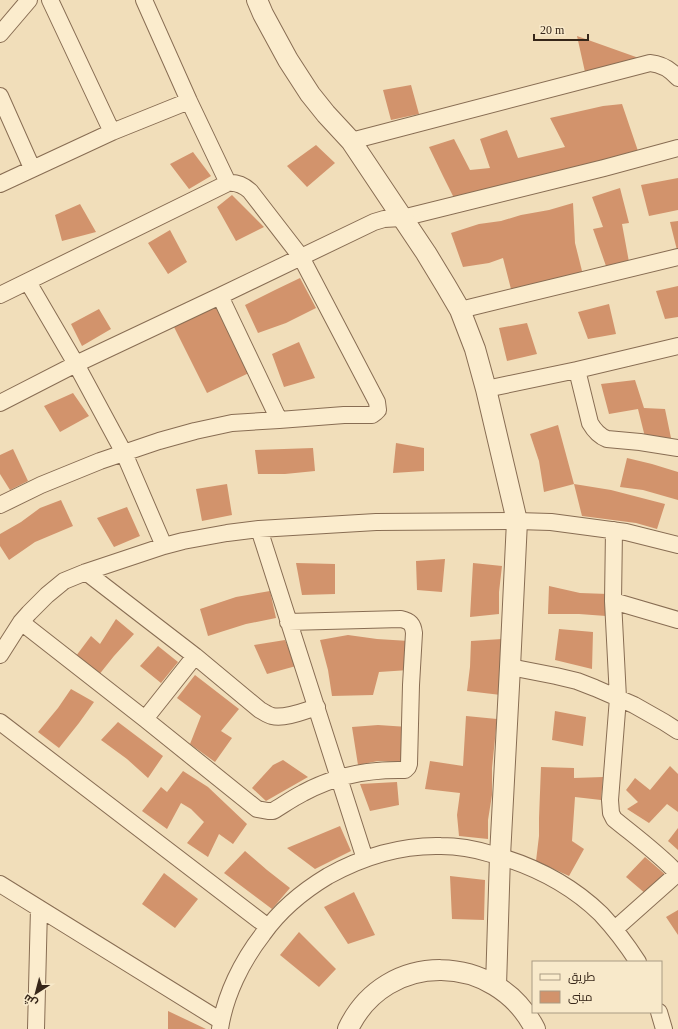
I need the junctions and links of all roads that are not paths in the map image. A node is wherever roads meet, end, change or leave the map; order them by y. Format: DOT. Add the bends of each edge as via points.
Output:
graph roads {
  1 [pos="28,0"];
  2 [pos="50,0"];
  3 [pos="144,0"];
  4 [pos="257,0"];
  5 [pos="0,34"];
  6 [pos="678,78"];
  7 [pos="0,96"];
  8 [pos="189,101"];
  9 [pos="112,132"];
  10 [pos="351,141"];
  11 [pos="678,148"];
  12 [pos="32,168"];
  13 [pos="228,183"];
  14 [pos="0,184"];
  15 [pos="402,218"];
  16 [pos="301,257"];
  17 [pos="678,257"];
  18 [pos="28,282"];
  19 [pos="0,295"];
  20 [pos="220,296"];
  21 [pos="460,310"];
  22 [pos="678,346"];
  23 [pos="76,364"];
  24 [pos="577,370"];
  25 [pos="486,389"];
  26 [pos="0,403"];
  27 [pos="279,420"];
  28 [pos="678,448"];
  29 [pos="124,453"];
  30 [pos="0,505"];
  31 [pos="517,521"];
  32 [pos="259,529"];
  33 [pos="614,530"];
  34 [pos="678,545"];
  35 [pos="164,546"];
  36 [pos="86,572"];
  37 [pos="613,601"];
  38 [pos="678,620"];
  39 [pos="21,622"];
  40 [pos="288,622"];
  41 [pos="0,655"];
  42 [pos="194,656"];
  43 [pos="510,667"];
  44 [pos="618,698"];
  45 [pos="317,707"];
  46 [pos="145,719"];
  47 [pos="0,722"];
  48 [pos="678,732"];
  49 [pos="339,778"];
  50 [pos="500,856"];
  51 [pos="365,859"];
  52 [pos="678,873"];
  53 [pos="0,884"];
  54 [pos="39,908"];
  55 [pos="268,927"];
  56 [pos="615,929"];
  57 [pos="637,961"];
  58 [pos="496,986"];
  59 [pos="659,1013"];
  60 [pos="220,1025"];
  61 [pos="36,1029"];
  62 [pos="348,1029"];
  63 [pos="536,1029"];
  64 [pos="664,1029"];
  1 -- 5 [label="street"];
  2 -- 9 [label="street"];
  3 -- 8 [label="street"];
  4 -- 10 [label="street" via="288,60 310,94"];
  6 -- 10 [label="street" via="663,65 650,64"];
  7 -- 12 [label="street"];
  8 -- 9 [label="street"];
  8 -- 13 [label="street"];
  9 -- 12 [label="street"];
  10 -- 15 [label="street"];
  11 -- 15 [label="street"];
  12 -- 14 [label="street"];
  13 -- 16 [label="street" via="238,183 250,191"];
  13 -- 18 [label="street"];
  15 -- 16 [label="street" via="374,222"];
  15 -- 21 [label="street"];
  16 -- 20 [label="street"];
  16 -- 27 [label="street" via="377,402 378,410 372,415"];
  17 -- 21 [label="street"];
  18 -- 19 [label="street"];
  18 -- 23 [label="street"];
  20 -- 23 [label="street"];
  20 -- 27 [label="street"];
  21 -- 25 [label="street" via="475,349"];
  22 -- 24 [label="street"];
  23 -- 26 [label="street"];
  23 -- 29 [label="street"];
  24 -- 25 [label="street"];
  24 -- 28 [label="street" via="590,422 597,433 607,438"];
  25 -- 31 [label="street"];
  27 -- 29 [label="street" via="232,423 195,431"];
  29 -- 30 [label="street" via="41,485"];
  29 -- 35 [label="street"];
  31 -- 32 [label="street" via="376,522"];
  31 -- 33 [label="street" via="551,522"];
  31 -- 43 [label="street"];
  32 -- 35 [label="street" via="202,537"];
  32 -- 40 [label="street"];
  33 -- 34 [label="street"];
  33 -- 37 [label="street"];
  35 -- 36 [label="street"];
  36 -- 39 [label="street" via="64,582 52,591 38,602"];
  36 -- 42 [label="street"];
  37 -- 38 [label="street"];
  37 -- 44 [label="street"];
  39 -- 41 [label="street"];
  39 -- 46 [label="street"];
  40 -- 45 [label="street"];
  40 -- 49 [label="street" via="401,619 407,620 414,629 408,767 405,770 376,770"];
  42 -- 45 [label="street" via="260,710 271,716 284,716"];
  42 -- 46 [label="street"];
  43 -- 44 [label="street" via="577,681"];
  43 -- 50 [label="street"];
  44 -- 48 [label="street"];
  44 -- 52 [label="street" via="611,813 614,819"];
  45 -- 49 [label="street"];
  46 -- 49 [label="street" via="262,810 273,811 302,793"];
  47 -- 55 [label="street"];
  49 -- 51 [label="street"];
  50 -- 51 [label="street" via="474,849 440,846 402,849"];
  50 -- 56 [label="street" via="534,868 569,888 586,900"];
  50 -- 58 [label="street"];
  51 -- 55 [label="street" via="334,873 305,892"];
  52 -- 56 [label="street"];
  53 -- 54 [label="street"];
  54 -- 60 [label="street"];
  54 -- 61 [label="street"];
  55 -- 60 [label="street" via="238,974"];
  56 -- 57 [label="street"];
  58 -- 62 [label="street" via="475,976 451,970 416,973 394,982 374,995"];
  58 -- 63 [label="street" via="517,1002"];
  59 -- 64 [label="street"];
}
